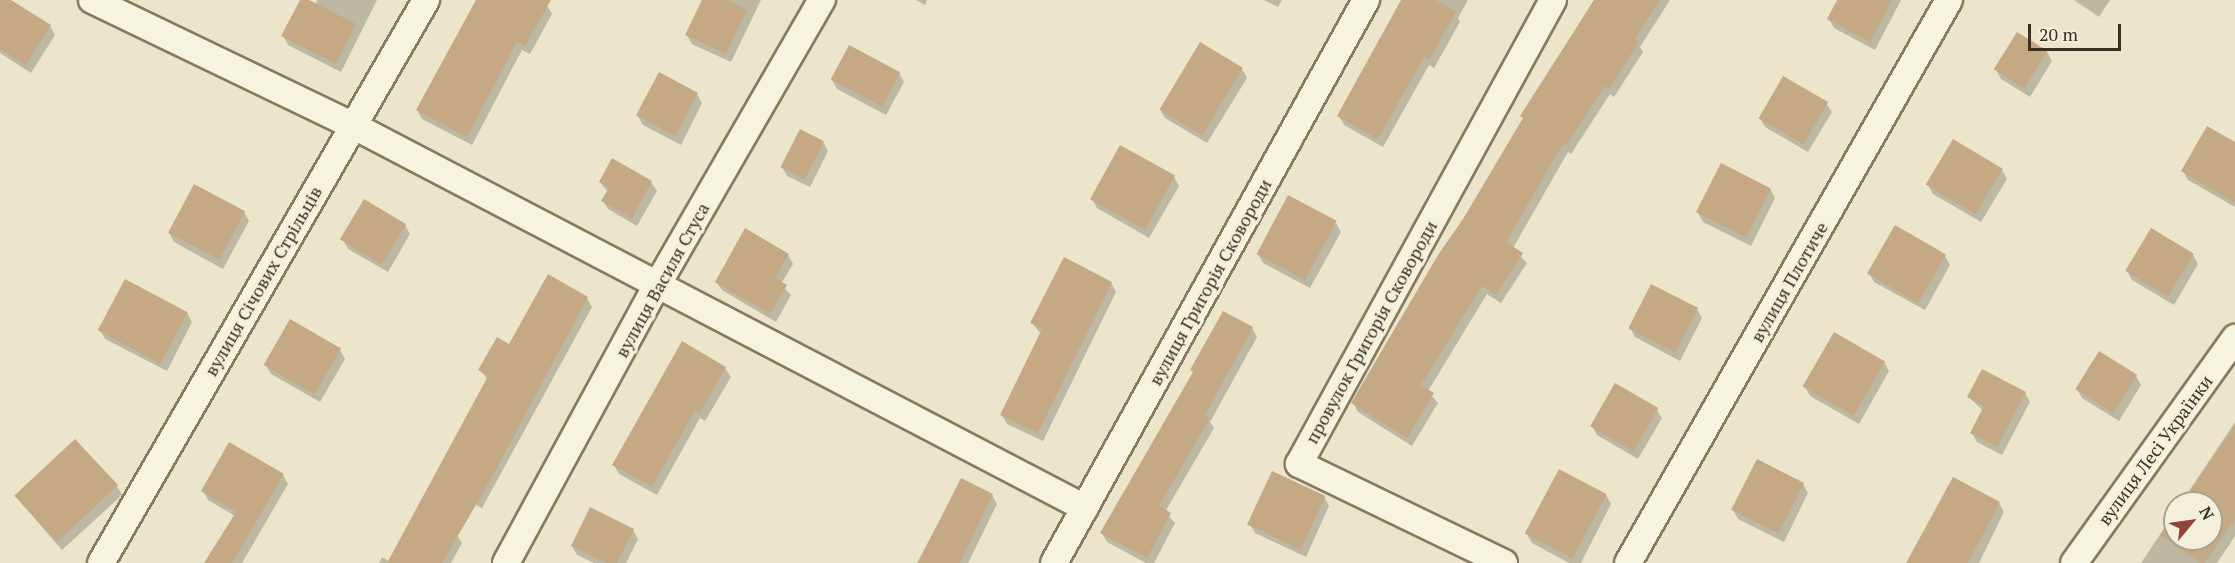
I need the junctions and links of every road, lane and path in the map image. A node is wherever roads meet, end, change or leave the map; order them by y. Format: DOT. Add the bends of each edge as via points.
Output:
graph roads {
  1 [pos="92,0"];
  2 [pos="426,0"];
  3 [pos="822,0"];
  4 [pos="1366,0"];
  5 [pos="1553,0"];
  6 [pos="1949,0"];
  7 [pos="352,125"];
  8 [pos="656,287"];
  9 [pos="2235,338"];
  10 [pos="1084,508"];
  11 [pos="101,563"];
  12 [pos="506,563"];
  13 [pos="1054,563"];
  14 [pos="1504,563"];
  15 [pos="1628,563"];
  16 [pos="2074,563"];
  1 -- 7 [label="street"];
  2 -- 7 [label="street, вулиця Січових Стрільців"];
  3 -- 8 [label="street, вулиця Василя Стуса"];
  4 -- 10 [label="street, вулиця Григорія Сковороди"];
  5 -- 14 [label="street, провулок Григорія Сковороди" via="1299,464"];
  6 -- 15 [label="street, вулиця Плотиче"];
  7 -- 8 [label="street"];
  7 -- 11 [label="street, вулиця Січових Стрільців"];
  8 -- 10 [label="street"];
  8 -- 12 [label="street, вулиця Василя Стуса"];
  9 -- 16 [label="street, вулиця Лесі Українки"];
  10 -- 13 [label="street, вулиця Григорія Сковороди"];
}
